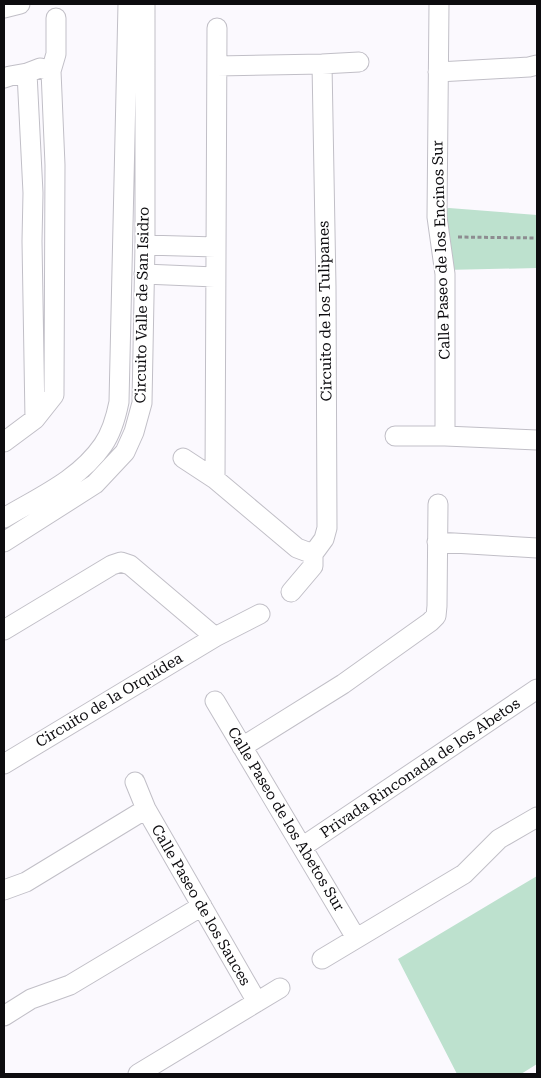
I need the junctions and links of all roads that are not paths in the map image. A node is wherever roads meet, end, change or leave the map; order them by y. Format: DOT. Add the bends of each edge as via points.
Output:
graph roads {
  1 [pos="20,4"];
  2 [pos="128,4"];
  3 [pos="145,4"];
  4 [pos="439,4"];
  5 [pos="4,8"];
  6 [pos="56,18"];
  7 [pos="217,28"];
  8 [pos="359,62"];
  9 [pos="322,64"];
  10 [pos="537,65"];
  11 [pos="217,66"];
  12 [pos="51,70"];
  13 [pos="438,72"];
  14 [pos="27,73"];
  15 [pos="4,78"];
  16 [pos="32,242"];
  17 [pos="145,244"];
  18 [pos="54,245"];
  19 [pos="216,248"];
  20 [pos="144,274"];
  21 [pos="216,277"];
  22 [pos="35,420"];
  23 [pos="396,436"];
  24 [pos="444,436"];
  25 [pos="537,440"];
  26 [pos="4,442"];
  27 [pos="183,458"];
  28 [pos="215,479"];
  29 [pos="60,495"];
  30 [pos="438,504"];
  31 [pos="4,518"];
  32 [pos="4,542"];
  33 [pos="437,542"];
  34 [pos="537,548"];
  35 [pos="313,554"];
  36 [pos="291,592"];
  37 [pos="260,614"];
  38 [pos="4,630"];
  39 [pos="215,636"];
  40 [pos="537,689"];
  41 [pos="215,701"];
  42 [pos="242,747"];
  43 [pos="4,764"];
  44 [pos="135,782"];
  45 [pos="146,809"];
  46 [pos="537,817"];
  47 [pos="302,847"];
  48 [pos="4,890"];
  49 [pos="202,906"];
  50 [pos="356,938"];
  51 [pos="322,958"];
  52 [pos="280,988"];
  53 [pos="257,1002"];
  54 [pos="4,1016"];
  55 [pos="138,1074"];
  1 -- 5 [label="street"];
  2 -- 29 [label="street, Circuito Valle de San Isidro" via="120,402 104,444 71,478"];
  3 -- 17 [label="street, Circuito Valle de San Isidro"];
  4 -- 13 [label="street, Calle Paseo de los Encinos Sur"];
  6 -- 12 [label="street" via="56,54"];
  7 -- 11 [label="street"];
  8 -- 9 [label="street"];
  9 -- 11 [label="street"];
  9 -- 35 [label="street, Circuito de los Tulipanes" via="327,528 324,540"];
  10 -- 13 [label="street"];
  11 -- 19 [label="street"];
  12 -- 14 [label="street" via="40,68"];
  12 -- 18 [label="street"];
  13 -- 24 [label="street, Calle Paseo de los Encinos Sur" via="437,217 445,274"];
  14 -- 15 [label="street"];
  14 -- 16 [label="street"];
  16 -- 18 [label="street"];
  16 -- 22 [label="street"];
  17 -- 19 [label="street"];
  17 -- 20 [label="street, Circuito Valle de San Isidro"];
  18 -- 22 [label="street" via="54,395"];
  19 -- 21 [label="street"];
  20 -- 21 [label="street"];
  20 -- 29 [label="street, Circuito Valle de San Isidro" via="142,403 134,432 125,452 95,484"];
  21 -- 28 [label="street"];
  22 -- 26 [label="street"];
  23 -- 24 [label="street"];
  24 -- 25 [label="street"];
  27 -- 28 [label="street"];
  28 -- 35 [label="street" via="297,548"];
  29 -- 31 [label="street, Circuito Valle de San Isidro"];
  29 -- 32 [label="street, Circuito Valle de San Isidro"];
  30 -- 33 [label="street"];
  33 -- 34 [label="street"];
  33 -- 42 [label="street" via="436,616 344,684"];
  35 -- 36 [label="street, Circuito de los Tulipanes" via="312,566"];
  37 -- 39 [label="street, Circuito de la Orquídea"];
  38 -- 39 [label="street" via="121,562 130,565"];
  39 -- 43 [label="street, Circuito de la Orquídea"];
  40 -- 47 [label="street, Privada Rinconada de los Abetos"];
  41 -- 42 [label="street, Calle Paseo de los Abetos Sur"];
  42 -- 47 [label="street, Calle Paseo de los Abetos Sur"];
  44 -- 45 [label="street, Calle Paseo de los Sauces"];
  45 -- 48 [label="street, Calle Paseo de los Sauces" via="26,882"];
  45 -- 49 [label="street, Calle Paseo de los Sauces"];
  46 -- 50 [label="street" via="499,839 464,874"];
  47 -- 50 [label="street, Calle Paseo de los Abetos Sur"];
  49 -- 53 [label="street, Calle Paseo de los Sauces"];
  49 -- 54 [label="street" via="70,985 31,999"];
  50 -- 51 [label="street"];
  52 -- 53 [label="street, Calle Paseo de los Sauces"];
  53 -- 55 [label="street, Calle Paseo de los Sauces"];
}
